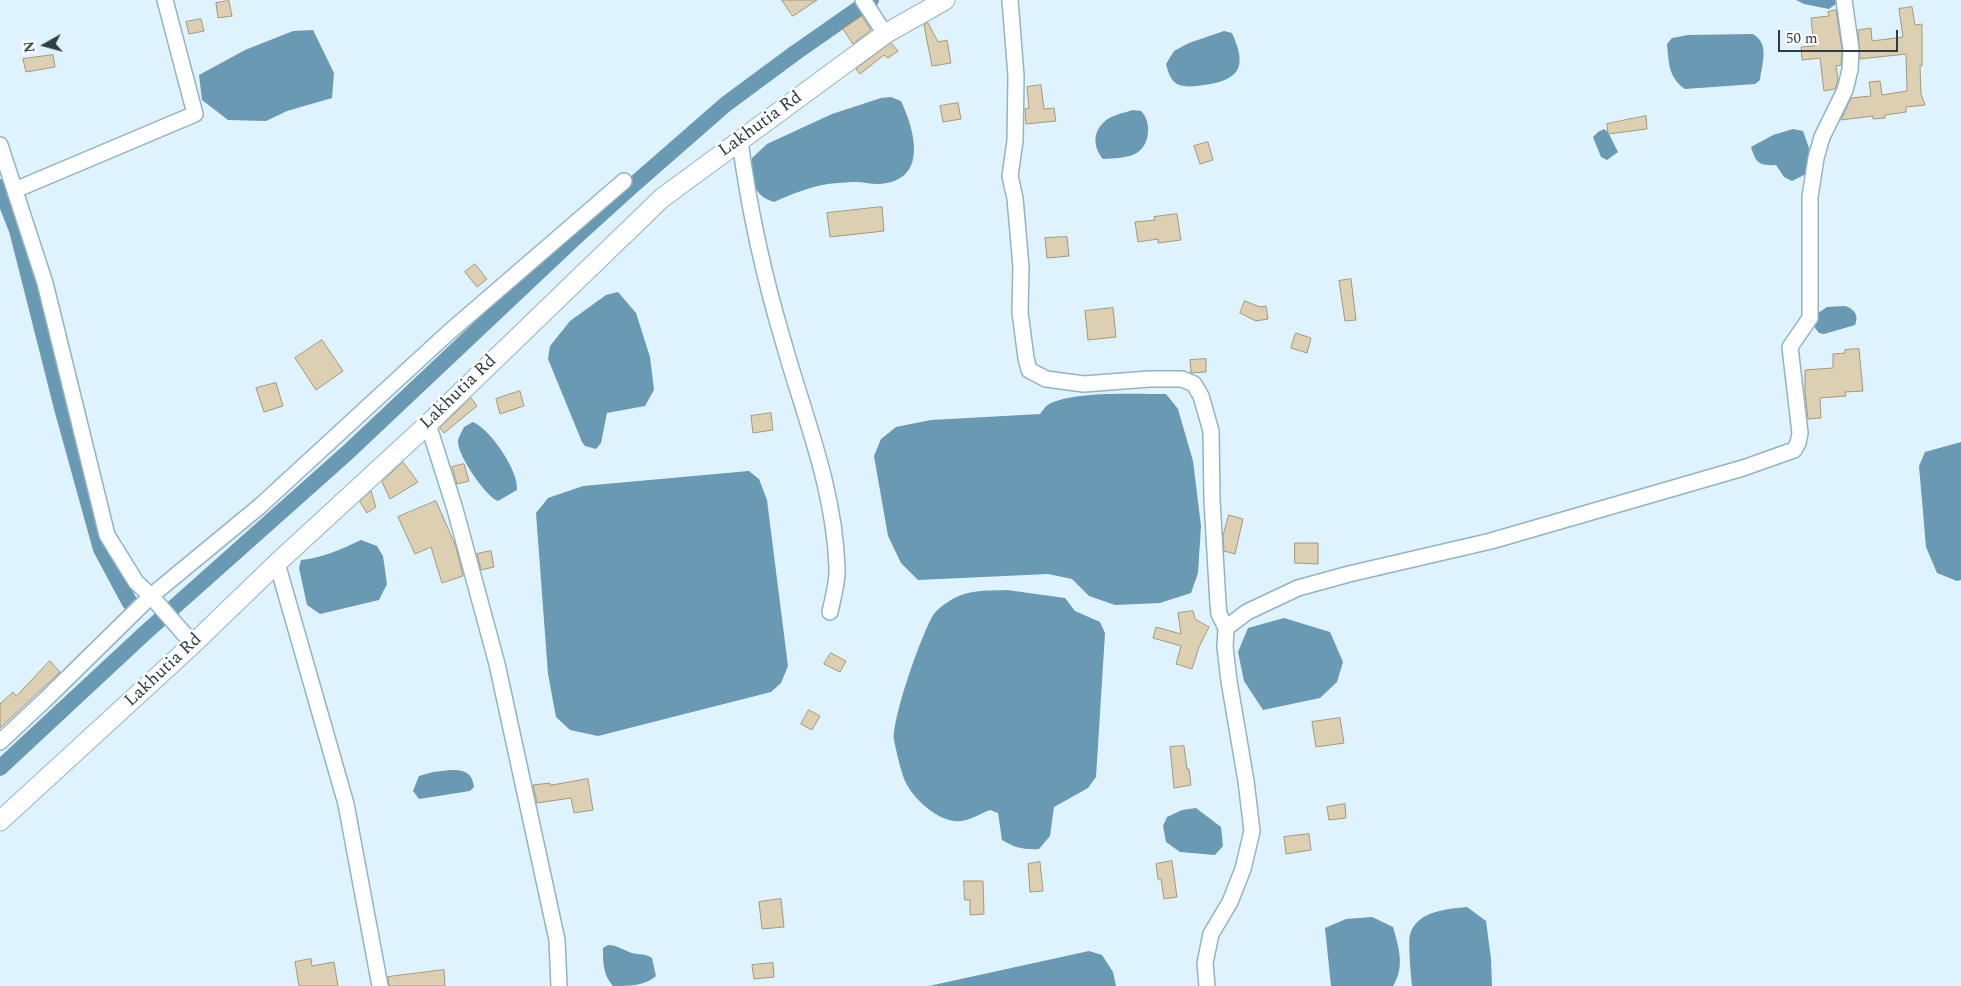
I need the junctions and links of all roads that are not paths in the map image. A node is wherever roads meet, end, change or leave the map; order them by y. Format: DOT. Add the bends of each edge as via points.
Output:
graph roads {
  1 [pos="165,0"];
  2 [pos="863,0"];
  3 [pos="945,0"];
  4 [pos="1010,0"];
  5 [pos="1844,0"];
  6 [pos="885,34"];
  7 [pos="740,141"];
  8 [pos="0,145"];
  9 [pos="624,181"];
  10 [pos="15,190"];
  11 [pos="428,424"];
  12 [pos="277,563"];
  13 [pos="151,596"];
  14 [pos="830,612"];
  15 [pos="1226,628"];
  16 [pos="194,644"];
  17 [pos="0,742"];
  18 [pos="0,822"];
  19 [pos="380,986"];
  20 [pos="559,986"];
  21 [pos="1207,986"];
  1 -- 10 [label="street" via="195,114"];
  2 -- 6 [label="street"];
  3 -- 6 [label="street, Lakhutia Rd"];
  4 -- 15 [label="street" via="1016,76 1015,141 1010,176 1021,267 1020,312 1030,370 1046,379 1084,384 1149,379 1182,379 1194,384 1201,396 1211,431 1218,604"];
  5 -- 15 [label="street" via="1851,49 1850,70 1845,90 1822,137 1816,158 1810,197 1810,318 1790,347 1800,434 1794,450 1743,468 1491,541 1298,588 1247,612"];
  6 -- 7 [label="street, Lakhutia Rd"];
  7 -- 11 [label="street, Lakhutia Rd" via="662,198"];
  7 -- 14 [label="street" via="747,196 763,263 828,494 837,568"];
  8 -- 10 [label="street"];
  9 -- 13 [label="street" via="448,333 260,506"];
  10 -- 13 [label="street" via="46,283 108,535 136,582"];
  11 -- 12 [label="street, Lakhutia Rd"];
  11 -- 20 [label="street" via="497,664 557,940"];
  12 -- 16 [label="street, Lakhutia Rd"];
  12 -- 19 [label="street" via="346,804"];
  13 -- 16 [label="street"];
  13 -- 17 [label="street"];
  15 -- 21 [label="street" via="1224,647 1252,831 1244,869 1211,934 1205,964"];
  16 -- 18 [label="street, Lakhutia Rd"];
}
